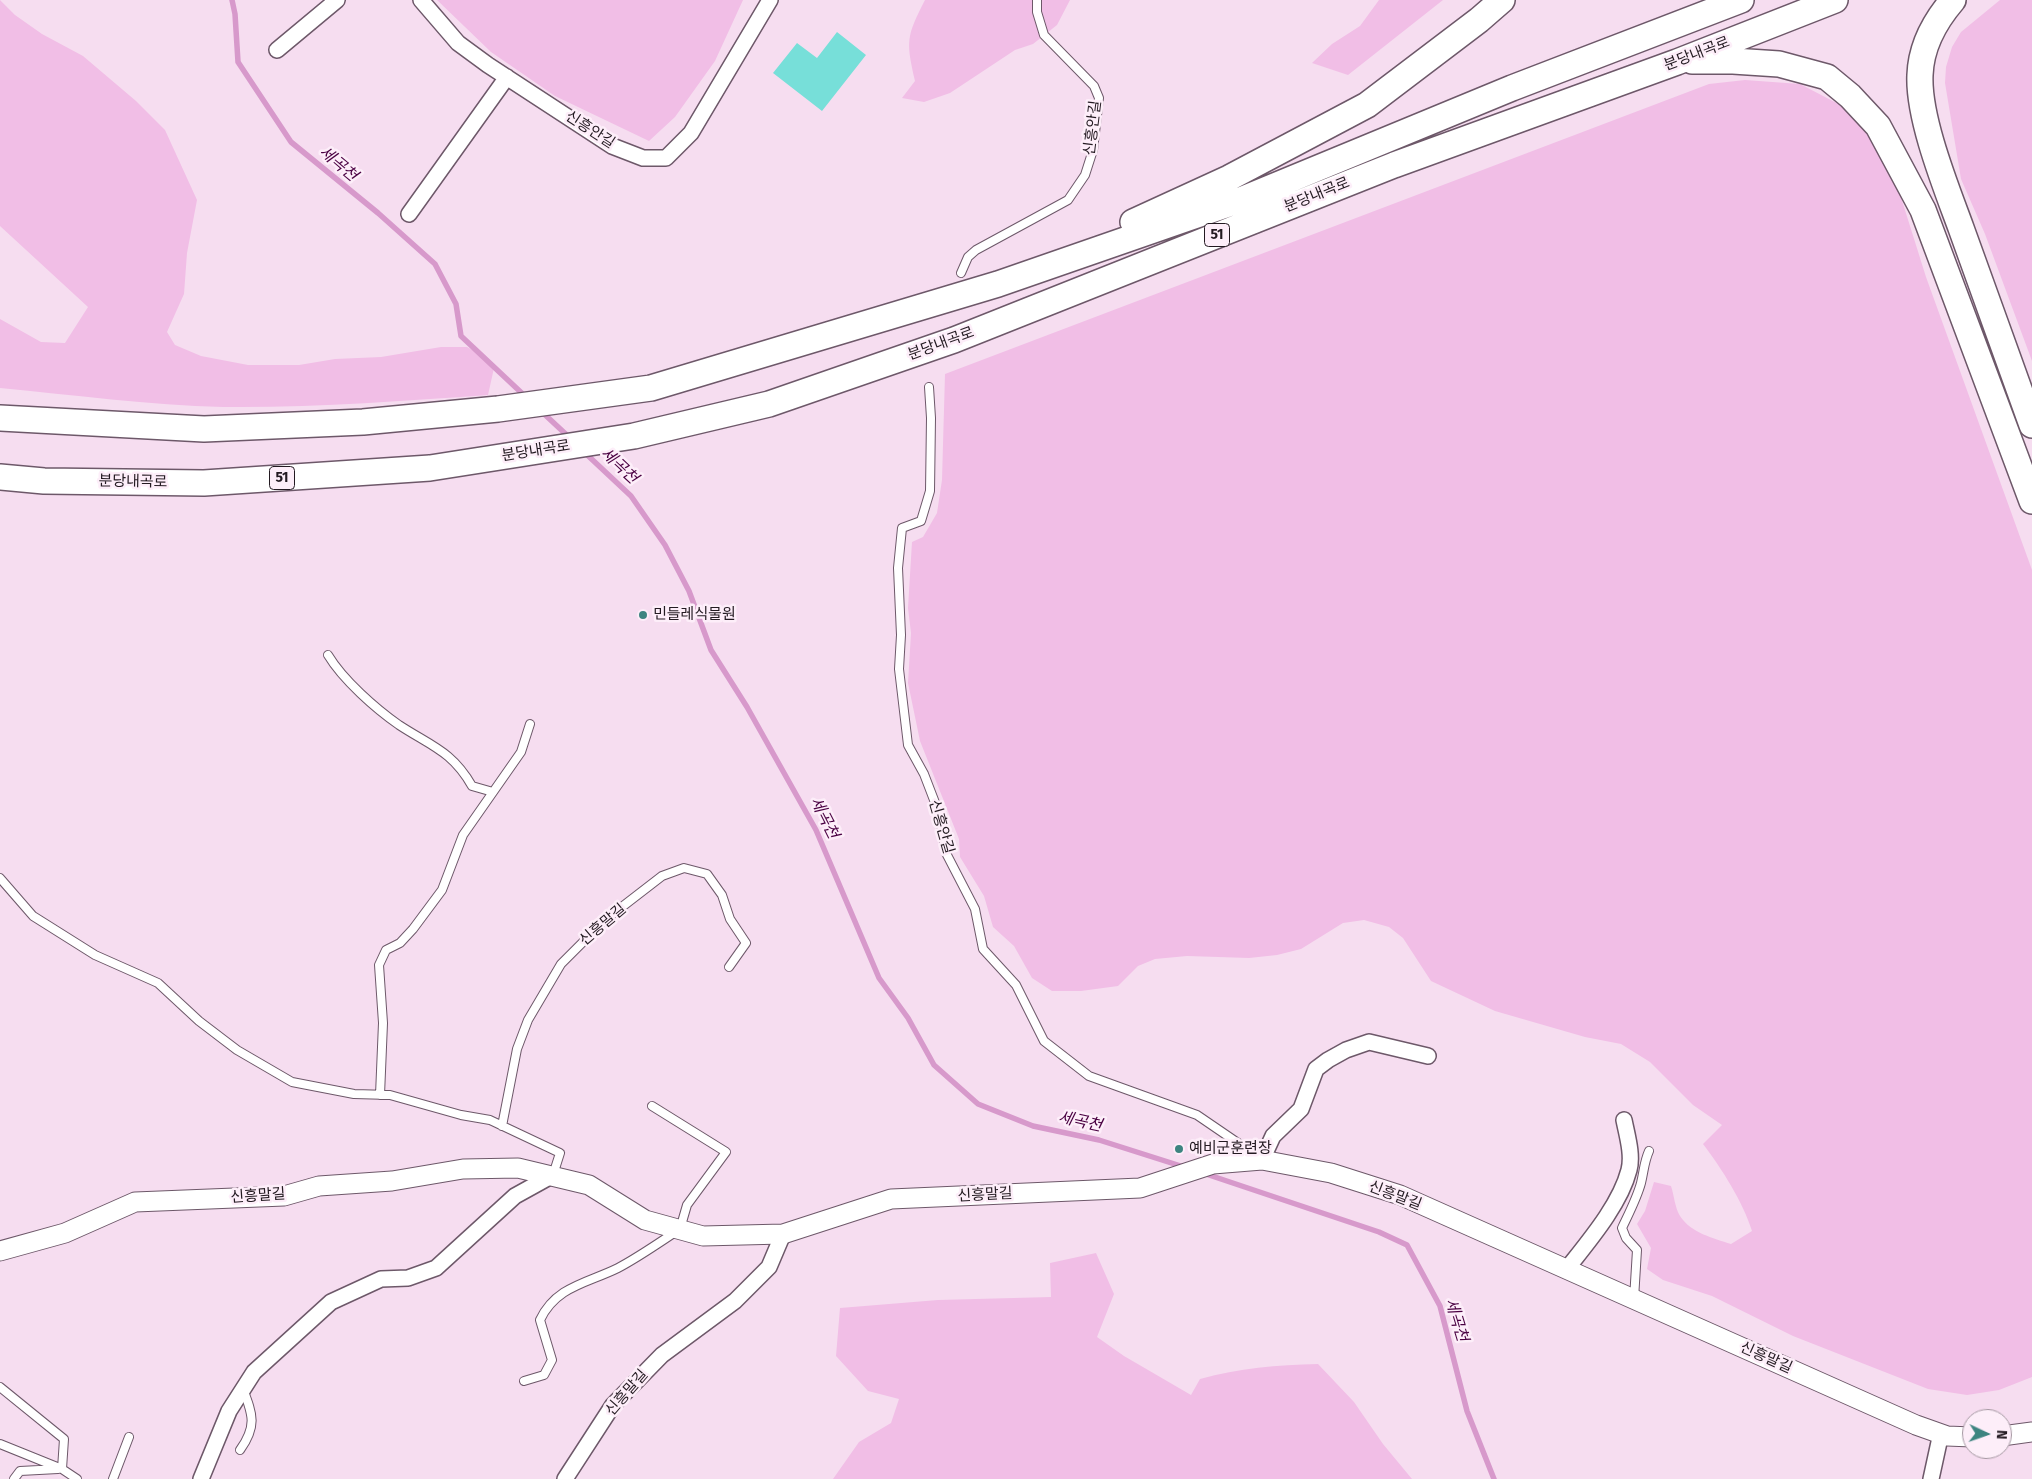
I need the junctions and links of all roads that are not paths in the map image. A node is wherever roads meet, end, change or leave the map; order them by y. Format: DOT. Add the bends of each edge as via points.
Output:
graph roads {
  1 [pos="337,0"];
  2 [pos="421,0"];
  3 [pos="770,0"];
  4 [pos="1037,0"];
  5 [pos="1502,0"];
  6 [pos="1741,0"];
  7 [pos="1835,0"];
  8 [pos="1953,0"];
  9 [pos="277,50"];
  10 [pos="1677,62"];
  11 [pos="507,77"];
  12 [pos="408,214"];
  13 [pos="961,273"];
  14 [pos="998,284"];
  15 [pos="929,387"];
  16 [pos="0,418"];
  17 [pos="2032,425"];
  18 [pos="0,477"];
  19 [pos="2032,501"];
  20 [pos="328,655"];
  21 [pos="530,724"];
  22 [pos="492,792"];
  23 [pos="0,878"];
  24 [pos="729,967"];
  25 [pos="1428,1056"];
  26 [pos="380,1095"];
  27 [pos="652,1106"];
  28 [pos="1624,1120"];
  29 [pos="502,1126"];
  30 [pos="1649,1151"];
  31 [pos="1262,1160"];
  32 [pos="552,1175"];
  33 [pos="680,1230"];
  34 [pos="783,1234"];
  35 [pos="0,1251"];
  36 [pos="1566,1270"];
  37 [pos="1634,1300"];
  38 [pos="524,1381"];
  39 [pos="0,1387"];
  40 [pos="243,1389"];
  41 [pos="2032,1432"];
  42 [pos="1940,1434"];
  43 [pos="2012,1435"];
  44 [pos="1962,1436"];
  45 [pos="129,1437"];
  46 [pos="0,1444"];
  47 [pos="240,1450"];
  48 [pos="62,1469"];
  49 [pos="14,1479"];
  50 [pos="77,1479"];
  51 [pos="113,1479"];
  52 [pos="201,1479"];
  53 [pos="565,1479"];
  54 [pos="1931,1479"];
  1 -- 9 [label="street"];
  2 -- 11 [label="street, 신흥안길" via="458,43"];
  3 -- 11 [label="street, 신흥안길" via="692,133 666,158 643,158 612,146"];
  4 -- 13 [label="lane, 신흥안길" via="1044,35 1094,86 1099,98 1093,150 1085,175 1068,200 976,250 968,257"];
  5 -- 14 [label="highway" via="1367,105 1229,178"];
  6 -- 14 [label="highway, 분당내곡로 / 51" via="1512,88 1243,199"];
  7 -- 10 [label="highway, 분당내곡로 / 51"];
  8 -- 17 [label="highway" via="1933,26 1924,51 1920,95 1940,172"];
  10 -- 18 [label="highway, 분당내곡로 / 51" via="1394,165 935,346 769,404 634,436 430,468 204,483 44,481"];
  10 -- 19 [label="highway" via="1778,64 1827,78 1850,96 1878,126 1923,210"];
  11 -- 12 [label="street"];
  14 -- 16 [label="highway, 분당내곡로 / 51" via="651,388 519,406 364,422 204,429"];
  15 -- 31 [label="lane, 신흥안길" via="930,491 921,522 902,528 898,568 899,669 908,744 939,813 946,853 974,909 983,949 1016,985 1044,1041 1089,1076 1198,1115"];
  20 -- 22 [label="lane" via="350,683 385,714 461,767 472,786"];
  21 -- 22 [label="lane" via="521,752"];
  22 -- 26 [label="lane" via="463,835 442,890 400,943 386,950 379,966 383,1023"];
  23 -- 26 [label="lane" via="33,916 95,956 158,983 237,1050 292,1082 354,1094"];
  24 -- 29 [label="lane, 신흥말길" via="746,943 730,919 722,895 706,874 684,868 662,876 605,920 561,964 528,1020 517,1049"];
  25 -- 31 [label="street" via="1369,1042 1328,1060 1316,1069 1301,1109 1273,1136"];
  26 -- 29 [label="lane" via="490,1120"];
  27 -- 33 [label="lane" via="726,1152 687,1205"];
  28 -- 36 [label="street" via="1630,1170 1609,1212"];
  29 -- 32 [label="lane" via="560,1153"];
  30 -- 37 [label="lane" via="1636,1198 1622,1228 1637,1250"];
  31 -- 34 [label="street, 신흥말길" via="1213,1164 1140,1188 891,1199"];
  31 -- 36 [label="street, 신흥말길" via="1331,1173 1400,1196"];
  32 -- 33 [label="street, 신흥말길" via="589,1185 645,1220"];
  32 -- 35 [label="street, 신흥말길" via="518,1168 463,1169 392,1182 319,1186 284,1196 135,1202 65,1233"];
  32 -- 40 [label="street" via="515,1196 436,1268 408,1278 381,1279 331,1302 254,1372"];
  33 -- 34 [label="street, 신흥말길" via="703,1236"];
  33 -- 38 [label="lane" via="618,1268 564,1292 547,1306 540,1320 552,1360 544,1375"];
  34 -- 53 [label="street, 신흥말길" via="769,1267 735,1301 662,1355 613,1405"];
  36 -- 37 [label="street, 신흥말길"];
  37 -- 42 [label="street, 신흥말길"];
  39 -- 48 [label="lane" via="64,1440"];
  40 -- 47 [label="lane" via="252,1414 251,1434"];
  40 -- 52 [label="street" via="229,1411"];
  41 -- 43 [label="street"];
  42 -- 44 [label="street, 신흥말길"];
  42 -- 54 [label="street"];
  45 -- 51 [label="lane"];
  46 -- 48 [label="lane"];
  48 -- 49 [label="lane" via="20,1471"];
  48 -- 50 [label="lane"];
}
